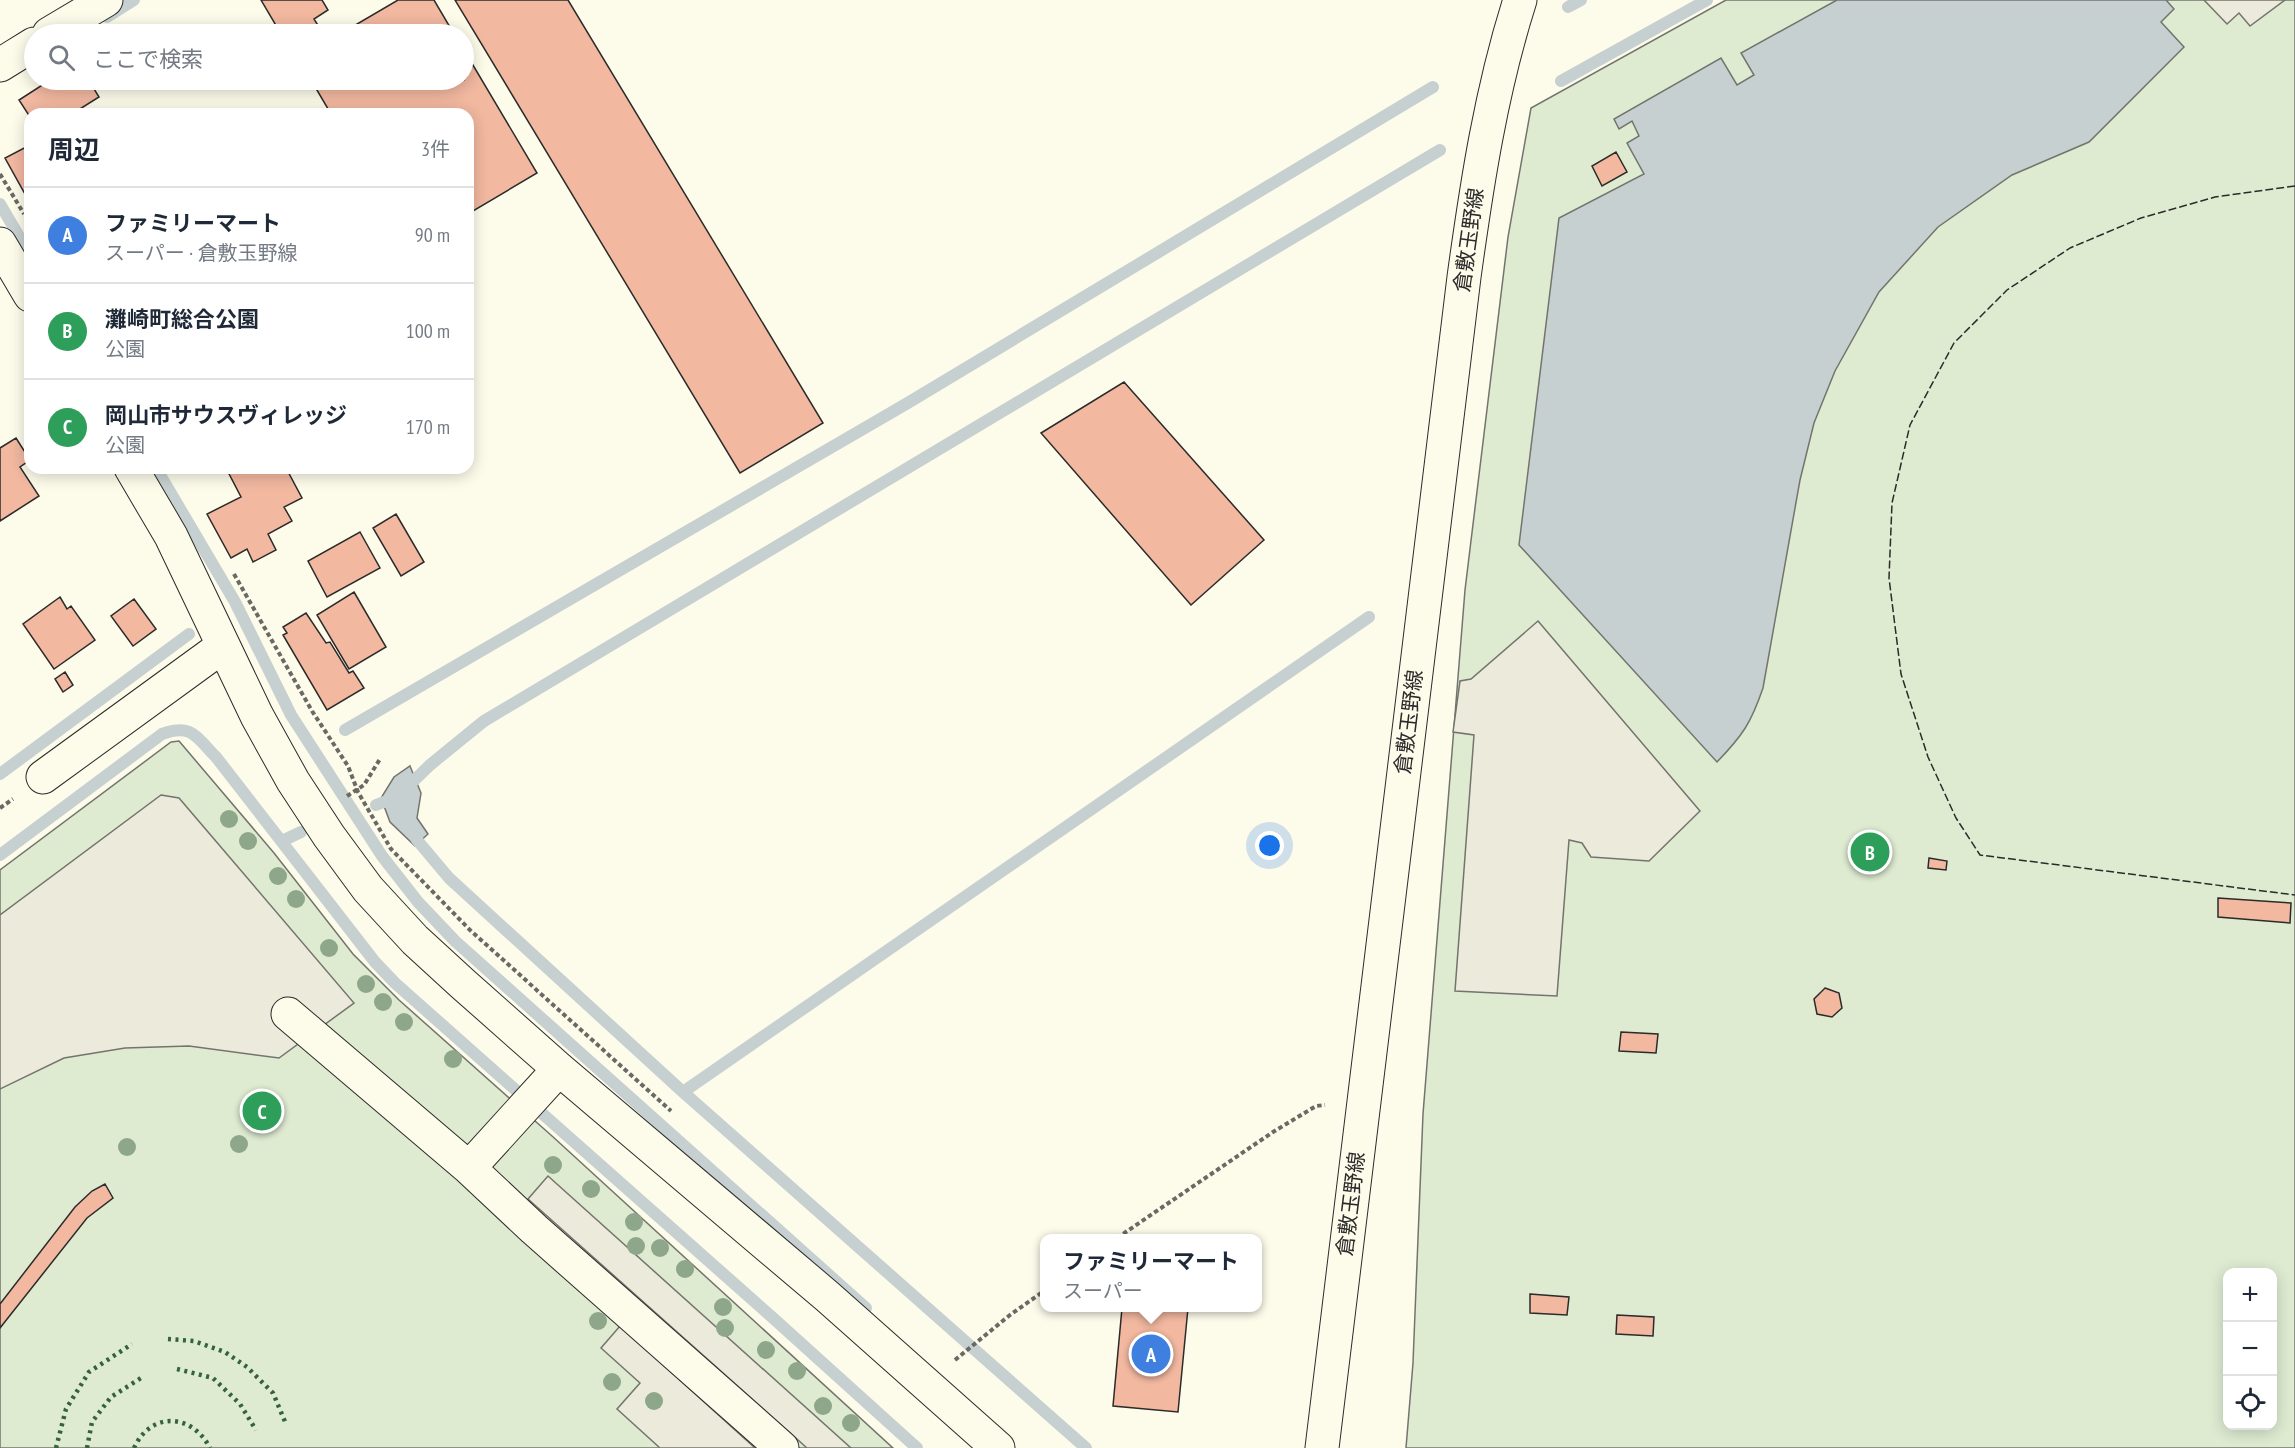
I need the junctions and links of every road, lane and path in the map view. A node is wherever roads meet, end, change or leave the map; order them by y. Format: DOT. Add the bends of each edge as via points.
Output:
graph roads {
  1 [pos="105,0"];
  2 [pos="1520,0"];
  3 [pos="66,24"];
  4 [pos="24,50"];
  5 [pos="0,65"];
  6 [pos="0,174"];
  7 [pos="24,215"];
  8 [pos="0,244"];
  9 [pos="24,286"];
  10 [pos="135,474"];
  11 [pos="231,569"];
  12 [pos="223,646"];
  13 [pos="380,759"];
  14 [pos="43,777"];
  15 [pos="357,789"];
  16 [pos="350,794"];
  17 [pos="288,1014"];
  18 [pos="550,1080"];
  19 [pos="1363,1106"];
  20 [pos="680,1119"];
  21 [pos="469,1168"];
  22 [pos="1124,1234"];
  23 [pos="1040,1294"];
  24 [pos="962,1355"];
  25 [pos="782,1448"];
  26 [pos="998,1448"];
  27 [pos="1322,1448"];
  1 -- 3 [label="street"];
  2 -- 19 [label="street, 倉敷玉野線" via="1507,40 1478,175"];
  4 -- 5 [label="street"];
  6 -- 7 [label="path"];
  8 -- 9 [label="street"];
  10 -- 12 [label="street" via="171,536"];
  11 -- 15 [label="path" via="348,766"];
  12 -- 14 [label="street"];
  12 -- 18 [label="street" via="293,781 368,889"];
  13 -- 15 [label="path" via="364,785"];
  15 -- 16 [label="path"];
  15 -- 20 [label="path" via="391,849 470,930"];
  17 -- 21 [label="street"];
  18 -- 21 [label="street"];
  18 -- 26 [label="street" via="828,1297"];
  19 -- 22 [label="path" via="1316,1106"];
  19 -- 27 [label="street, 倉敷玉野線"];
  21 -- 25 [label="street"];
  23 -- 24 [label="path"];
}
